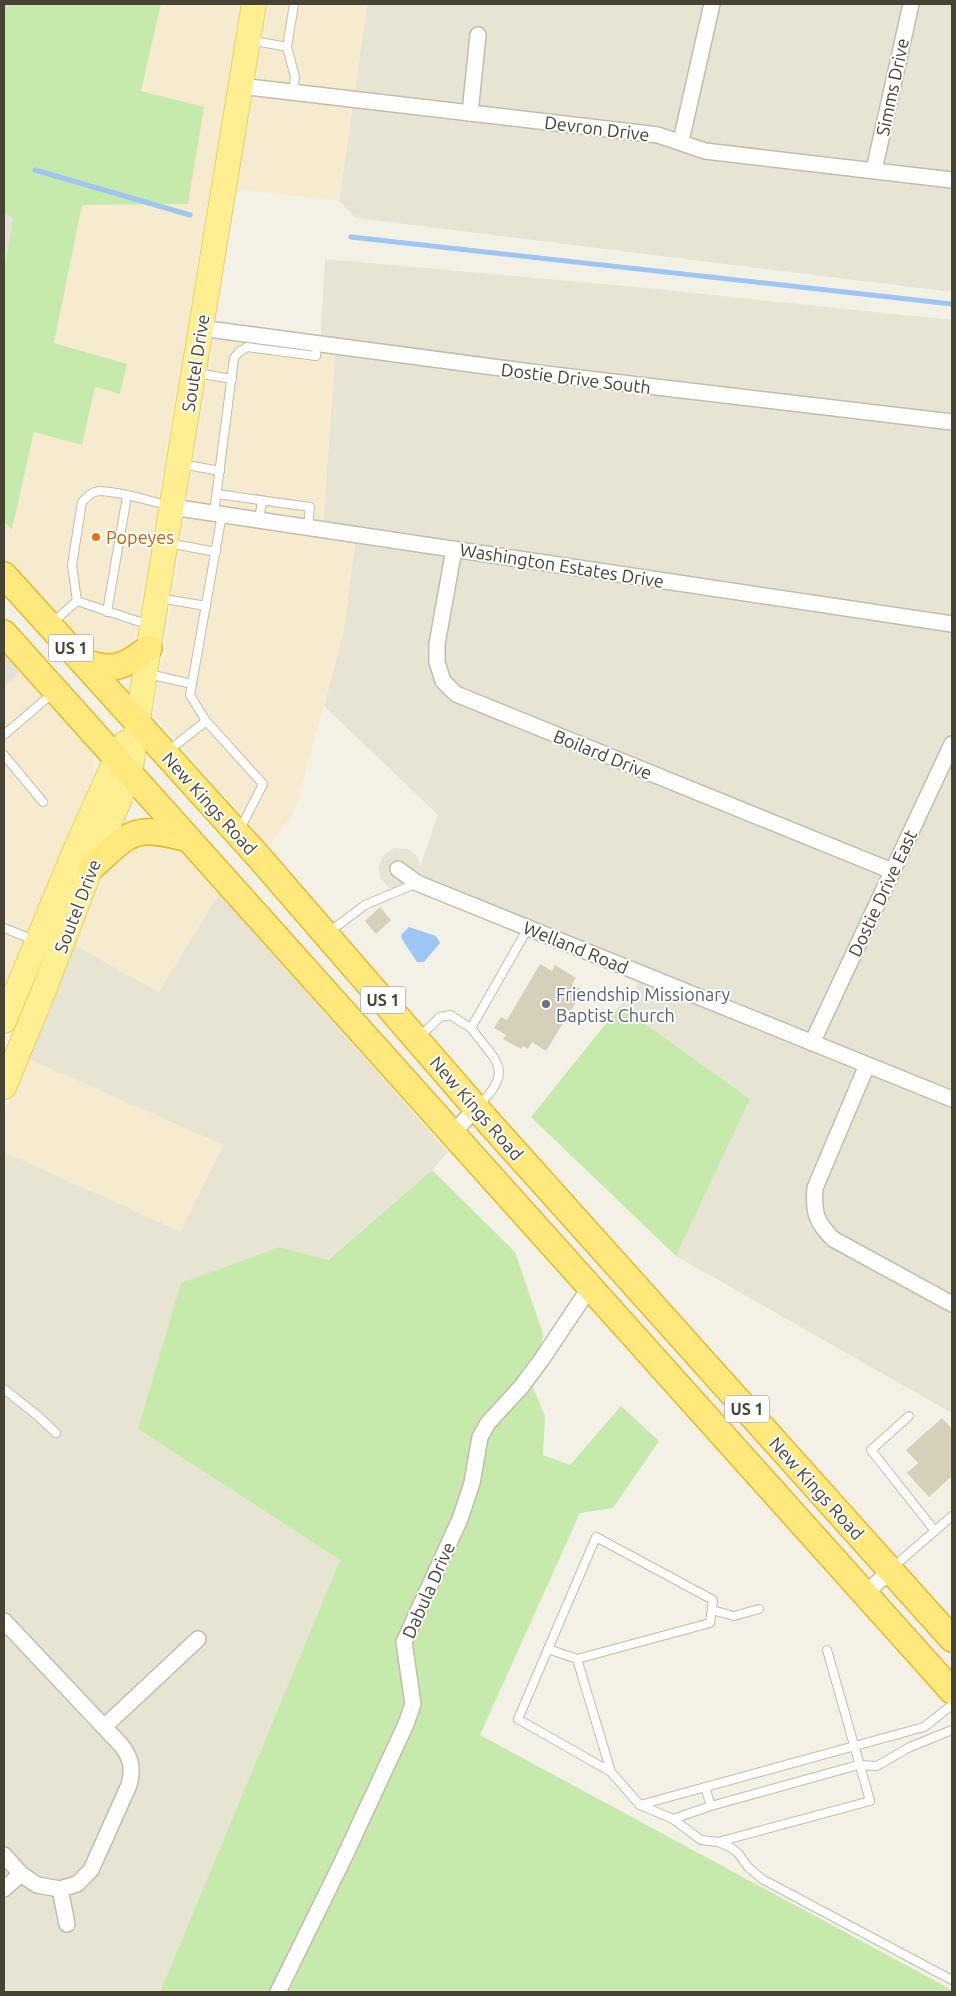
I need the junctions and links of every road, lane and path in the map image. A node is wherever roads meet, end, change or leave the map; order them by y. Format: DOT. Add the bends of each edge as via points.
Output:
graph roads {
  1 [pos="254,4"];
  2 [pos="294,4"];
  3 [pos="712,4"];
  4 [pos="910,4"];
  5 [pos="478,35"];
  6 [pos="248,40"];
  7 [pos="287,47"];
  8 [pos="240,86"];
  9 [pos="293,92"];
  10 [pos="470,113"];
  11 [pos="682,141"];
  12 [pos="874,170"];
  13 [pos="952,180"];
  14 [pos="201,328"];
  15 [pos="248,341"];
  16 [pos="194,372"];
  17 [pos="232,379"];
  18 [pos="952,422"];
  19 [pos="179,464"];
  20 [pos="220,471"];
  21 [pos="217,494"];
  22 [pos="127,496"];
  23 [pos="262,501"];
  24 [pos="172,507"];
  25 [pos="218,514"];
  26 [pos="259,520"];
  27 [pos="308,527"];
  28 [pos="166,543"];
  29 [pos="454,549"];
  30 [pos="216,552"];
  31 [pos="4,575"];
  32 [pos="157,598"];
  33 [pos="78,601"];
  34 [pos="206,606"];
  35 [pos="107,612"];
  36 [pos="952,624"];
  37 [pos="50,625"];
  38 [pos="4,633"];
  39 [pos="150,637"];
  40 [pos="82,661"];
  41 [pos="144,674"];
  42 [pos="192,684"];
  43 [pos="56,691"];
  44 [pos="206,721"];
  45 [pos="137,722"];
  46 [pos="4,735"];
  47 [pos="952,744"];
  48 [pos="166,753"];
  49 [pos="4,755"];
  50 [pos="123,766"];
  51 [pos="43,802"];
  52 [pos="238,833"];
  53 [pos="188,839"];
  54 [pos="91,868"];
  55 [pos="398,869"];
  56 [pos="892,871"];
  57 [pos="418,882"];
  58 [pos="4,928"];
  59 [pos="528,928"];
  60 [pos="325,934"];
  61 [pos="37,941"];
  62 [pos="4,1021"];
  63 [pos="471,1028"];
  64 [pos="417,1039"];
  65 [pos="812,1043"];
  66 [pos="867,1065"];
  67 [pos="4,1087"];
  68 [pos="952,1099"];
  69 [pos="476,1108"];
  70 [pos="452,1133"];
  71 [pos="590,1287"];
  72 [pos="952,1304"];
  73 [pos="4,1389"];
  74 [pos="909,1416"];
  75 [pos="56,1433"];
  76 [pos="952,1516"];
  77 [pos="935,1531"];
  78 [pos="891,1570"];
  79 [pos="865,1594"];
  80 [pos="759,1609"];
  81 [pos="712,1610"];
  82 [pos="4,1620"];
  83 [pos="198,1639"];
  84 [pos="952,1639"];
  85 [pos="548,1649"];
  86 [pos="827,1650"];
  87 [pos="577,1659"];
  88 [pos="952,1691"];
  89 [pos="952,1705"];
  90 [pos="105,1726"];
  91 [pos="952,1730"];
  92 [pos="854,1746"];
  93 [pos="858,1765"];
  94 [pos="611,1772"];
  95 [pos="706,1787"];
  96 [pos="640,1805"];
  97 [pos="711,1806"];
  98 [pos="673,1819"];
  99 [pos="718,1842"];
  100 [pos="4,1855"];
  101 [pos="21,1874"];
  102 [pos="4,1889"];
  103 [pos="60,1889"];
  104 [pos="67,1924"];
  105 [pos="952,1980"];
  106 [pos="278,1992"];
  1 -- 6 [label="main road, Soutel Drive"];
  2 -- 7 [label="lane"];
  3 -- 11 [label="street"];
  4 -- 12 [label="street, Simms Drive"];
  5 -- 10 [label="street"];
  6 -- 7 [label="lane"];
  6 -- 8 [label="main road, Soutel Drive"];
  7 -- 9 [label="lane" via="295,77"];
  8 -- 9 [label="street, Devron Drive"];
  8 -- 14 [label="main road, Soutel Drive"];
  9 -- 10 [label="street, Devron Drive"];
  10 -- 11 [label="street, Devron Drive" via="658,134"];
  11 -- 12 [label="street, Devron Drive" via="705,150"];
  12 -- 13 [label="street, Devron Drive"];
  14 -- 15 [label="street, Dostie Drive South"];
  14 -- 16 [label="main road, Soutel Drive"];
  15 -- 17 [label="lane" via="234,358"];
  15 -- 18 [label="street, Dostie Drive South" via="317,344 556,376"];
  16 -- 17 [label="lane"];
  16 -- 19 [label="main road, Soutel Drive"];
  17 -- 20 [label="lane"];
  19 -- 20 [label="lane"];
  19 -- 24 [label="main road, Soutel Drive"];
  20 -- 21 [label="lane"];
  21 -- 23 [label="lane"];
  21 -- 25 [label="lane"];
  22 -- 24 [label="lane"];
  22 -- 33 [label="lane" via="97,491 82,502 72,565"];
  22 -- 35 [label="lane"];
  23 -- 26 [label="lane"];
  23 -- 27 [label="lane" via="310,507"];
  24 -- 25 [label="street, Washington Estates Drive"];
  24 -- 28 [label="main road, Soutel Drive"];
  25 -- 26 [label="street, Washington Estates Drive"];
  25 -- 30 [label="lane"];
  26 -- 27 [label="street, Washington Estates Drive"];
  27 -- 29 [label="street, Washington Estates Drive"];
  28 -- 30 [label="lane"];
  28 -- 32 [label="main road, Soutel Drive"];
  29 -- 36 [label="street, Washington Estates Drive"];
  29 -- 56 [label="street, Boilard Drive" via="437,644 437,662 443,681 456,694"];
  30 -- 34 [label="lane"];
  31 -- 37 [label="highway, New Kings Road / US 1"];
  32 -- 34 [label="lane"];
  32 -- 39 [label="main road, Soutel Drive"];
  33 -- 35 [label="lane"];
  33 -- 37 [label="lane"];
  34 -- 42 [label="lane"];
  35 -- 39 [label="lane"];
  37 -- 40 [label="highway, New Kings Road / US 1"];
  38 -- 43 [label="highway, New Kings Road / US 1"];
  39 -- 40 [label="highway" via="131,662 113,668 99,668"];
  39 -- 41 [label="main road, Soutel Drive"];
  40 -- 45 [label="highway, New Kings Road / US 1"];
  41 -- 42 [label="lane"];
  41 -- 45 [label="main road, Soutel Drive"];
  42 -- 44 [label="lane" via="190,694"];
  43 -- 46 [label="lane"];
  43 -- 50 [label="highway, New Kings Road / US 1"];
  44 -- 48 [label="lane"];
  44 -- 52 [label="lane" via="263,784"];
  45 -- 48 [label="highway, New Kings Road / US 1"];
  45 -- 50 [label="main road, Soutel Drive"];
  47 -- 56 [label="street, Dostie Drive East"];
  48 -- 52 [label="highway, New Kings Road / US 1"];
  49 -- 51 [label="lane"];
  50 -- 53 [label="highway, New Kings Road / US 1"];
  50 -- 54 [label="main road, Soutel Drive"];
  50 -- 61 [label="main road, Soutel Drive"];
  52 -- 60 [label="highway, New Kings Road / US 1"];
  53 -- 54 [label="highway" via="144,831 125,837"];
  53 -- 70 [label="highway, New Kings Road / US 1"];
  54 -- 67 [label="main road, Soutel Drive"];
  55 -- 57 [label="street, Welland Road"];
  56 -- 65 [label="street, Dostie Drive East"];
  57 -- 59 [label="street, Welland Road"];
  57 -- 60 [label="lane" via="365,905"];
  58 -- 61 [label="lane"];
  59 -- 63 [label="lane"];
  59 -- 65 [label="street, Welland Road"];
  60 -- 64 [label="highway, New Kings Road / US 1"];
  61 -- 62 [label="main road, Soutel Drive"];
  63 -- 64 [label="lane" via="450,1015 440,1017"];
  63 -- 69 [label="lane" via="498,1065 500,1078 494,1090"];
  64 -- 69 [label="highway, New Kings Road / US 1"];
  65 -- 66 [label="street, Welland Road"];
  66 -- 68 [label="street, Welland Road"];
  66 -- 72 [label="street" via="815,1188 816,1219 833,1239"];
  69 -- 70 [label="street"];
  69 -- 78 [label="highway, New Kings Road / US 1"];
  70 -- 71 [label="highway, New Kings Road / US 1"];
  71 -- 79 [label="highway, New Kings Road / US 1"];
  71 -- 106 [label="street, Dabula Drive" via="542,1359 497,1411 480,1437 472,1483 460,1519 404,1642 413,1704 406,1724"];
  73 -- 75 [label="lane"];
  74 -- 77 [label="lane" via="871,1450"];
  76 -- 77 [label="lane"];
  77 -- 78 [label="lane"];
  78 -- 79 [label="street"];
  78 -- 84 [label="highway, New Kings Road / US 1"];
  79 -- 88 [label="highway, New Kings Road / US 1"];
  80 -- 81 [label="lane" via="734,1616"];
  81 -- 85 [label="lane" via="713,1600 596,1537"];
  81 -- 87 [label="lane" via="710,1623"];
  82 -- 90 [label="street"];
  83 -- 90 [label="street"];
  85 -- 87 [label="lane"];
  85 -- 94 [label="lane" via="518,1719"];
  86 -- 92 [label="lane"];
  87 -- 94 [label="lane"];
  89 -- 92 [label="lane" via="924,1727"];
  90 -- 103 [label="street" via="132,1764 129,1786 92,1870 77,1884"];
  91 -- 93 [label="lane" via="910,1746 877,1766"];
  92 -- 93 [label="lane"];
  92 -- 95 [label="lane"];
  93 -- 97 [label="lane"];
  93 -- 99 [label="lane" via="870,1801"];
  94 -- 96 [label="lane"];
  95 -- 96 [label="lane"];
  95 -- 97 [label="lane"];
  96 -- 98 [label="lane"];
  97 -- 98 [label="lane"];
  98 -- 99 [label="lane" via="701,1840"];
  99 -- 105 [label="lane" via="738,1853 762,1878"];
  100 -- 101 [label="street"];
  101 -- 102 [label="street"];
  101 -- 103 [label="street" via="37,1885"];
  103 -- 104 [label="street"];
}
